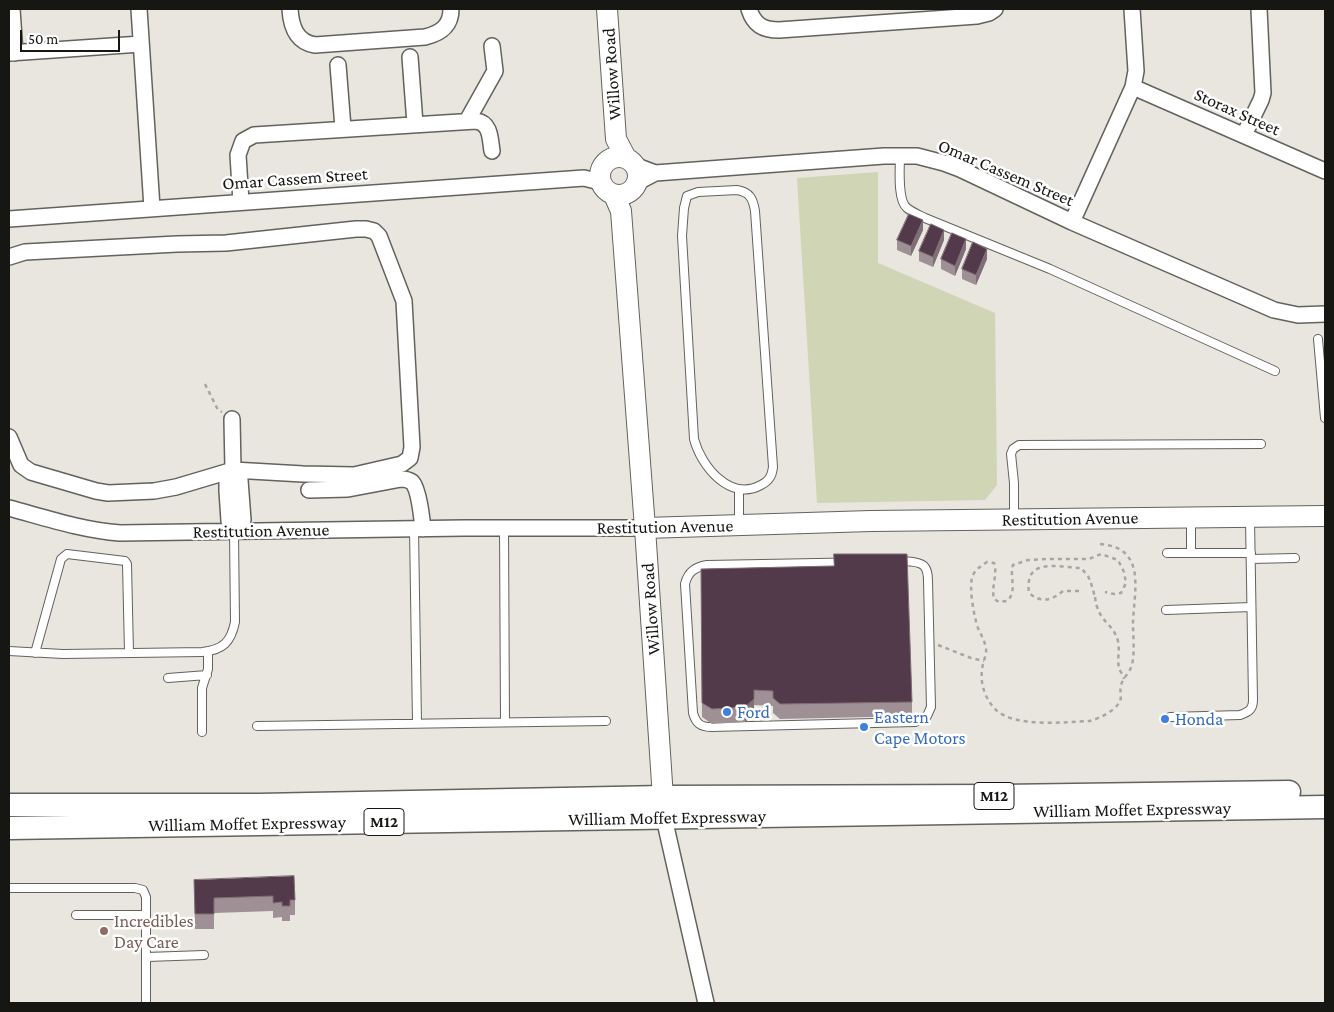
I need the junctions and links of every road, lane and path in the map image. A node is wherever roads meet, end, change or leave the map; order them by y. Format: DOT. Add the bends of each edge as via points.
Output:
graph roads {
  1 [pos="12,9"];
  2 [pos="139,9"];
  3 [pos="290,9"];
  4 [pos="451,9"];
  5 [pos="607,9"];
  6 [pos="749,9"];
  7 [pos="994,9"];
  8 [pos="1132,9"];
  9 [pos="1259,9"];
  10 [pos="873,16"];
  11 [pos="141,44"];
  12 [pos="492,46"];
  13 [pos="12,53"];
  14 [pos="410,57"];
  15 [pos="338,65"];
  16 [pos="1133,87"];
  17 [pos="467,121"];
  18 [pos="415,124"];
  19 [pos="344,128"];
  20 [pos="1244,135"];
  21 [pos="492,152"];
  22 [pos="900,156"];
  23 [pos="1325,171"];
  24 [pos="615,180"];
  25 [pos="241,202"];
  26 [pos="152,208"];
  27 [pos="9,219"];
  28 [pos="1072,222"];
  29 [pos="9,257"];
  30 [pos="1325,314"];
  31 [pos="1318,339"];
  32 [pos="1275,372"];
  33 [pos="205,384"];
  34 [pos="1325,418"];
  35 [pos="232,419"];
  36 [pos="9,437"];
  37 [pos="1261,444"];
  38 [pos="233,470"];
  39 [pos="310,490"];
  40 [pos="739,490"];
  41 [pos="9,508"];
  42 [pos="1250,516"];
  43 [pos="1325,516"];
  44 [pos="1191,517"];
  45 [pos="1014,519"];
  46 [pos="739,525"];
  47 [pos="504,528"];
  48 [pos="646,528"];
  49 [pos="419,529"];
  50 [pos="234,532"];
  51 [pos="1100,544"];
  52 [pos="1167,553"];
  53 [pos="1191,553"];
  54 [pos="1251,556"];
  55 [pos="1295,558"];
  56 [pos="1079,591"];
  57 [pos="1104,592"];
  58 [pos="1252,607"];
  59 [pos="1166,610"];
  60 [pos="930,642"];
  61 [pos="9,651"];
  62 [pos="208,651"];
  63 [pos="35,653"];
  64 [pos="129,653"];
  65 [pos="984,661"];
  66 [pos="207,675"];
  67 [pos="168,678"];
  68 [pos="1124,679"];
  69 [pos="1170,718"];
  70 [pos="606,721"];
  71 [pos="505,722"];
  72 [pos="417,723"];
  73 [pos="257,726"];
  74 [pos="202,732"];
  75 [pos="1325,791"];
  76 [pos="9,805"];
  77 [pos="663,807"];
  78 [pos="1325,807"];
  79 [pos="9,828"];
  80 [pos="9,888"];
  81 [pos="76,915"];
  82 [pos="146,915"];
  83 [pos="204,955"];
  84 [pos="147,957"];
  85 [pos="146,1003"];
  86 [pos="706,1003"];
  1 -- 13 [label="street"];
  2 -- 11 [label="street"];
  3 -- 4 [label="street" via="298,37 314,45 437,34 446,27"];
  5 -- 24 [label="street, Willow Road" via="616,139"];
  6 -- 10 [label="street" via="758,25 773,30"];
  7 -- 10 [label="street" via="977,16"];
  8 -- 16 [label="street" via="1136,71"];
  9 -- 20 [label="street" via="1263,93"];
  11 -- 13 [label="street"];
  11 -- 26 [label="street"];
  12 -- 17 [label="street" via="495,71"];
  14 -- 18 [label="street"];
  15 -- 19 [label="street"];
  16 -- 20 [label="street, Storax Street"];
  16 -- 28 [label="street"];
  17 -- 18 [label="street"];
  17 -- 21 [label="street" via="485,124"];
  18 -- 19 [label="street"];
  19 -- 25 [label="street" via="262,133 246,138 238,155"];
  20 -- 23 [label="street, Storax Street"];
  22 -- 24 [label="street, Omar Cassem Street" via="655,173"];
  22 -- 28 [label="street, Omar Cassem Street" via="930,159 960,169"];
  22 -- 32 [label="lane" via="902,203 907,208"];
  24 -- 25 [label="street, Omar Cassem Street"];
  24 -- 48 [label="street, Willow Road"];
  25 -- 26 [label="street, Omar Cassem Street"];
  26 -- 27 [label="street, Omar Cassem Street"];
  28 -- 30 [label="street, Omar Cassem Street" via="1274,310 1298,315"];
  29 -- 38 [label="street" via="25,252 211,244 356,229 374,231 383,242 404,301 410,458 395,466 354,475"];
  31 -- 34 [label="lane"];
  33 -- 35 [label="path" via="218,410 228,413"];
  35 -- 38 [label="street"];
  36 -- 38 [label="street" via="21,465 31,472 108,493 176,487"];
  37 -- 45 [label="lane" via="1019,445 1011,454"];
  38 -- 50 [label="street" via="227,479 227,491 229,521"];
  39 -- 49 [label="street" via="348,489 401,479 412,482 417,493"];
  40 -- 40 [label="lane" via="756,488 769,480 773,467 755,211 752,198 745,191 698,192 685,200 682,236 694,439 697,451 708,468"];
  40 -- 46 [label="lane"];
  41 -- 50 [label="street, Restitution Avenue" via="100,531"];
  42 -- 43 [label="street, Restitution Avenue"];
  42 -- 44 [label="street, Restitution Avenue"];
  42 -- 54 [label="lane"];
  44 -- 45 [label="street, Restitution Avenue"];
  44 -- 53 [label="lane"];
  45 -- 46 [label="street, Restitution Avenue"];
  46 -- 48 [label="street, Restitution Avenue"];
  47 -- 48 [label="street, Restitution Avenue"];
  47 -- 49 [label="street, Restitution Avenue"];
  47 -- 71 [label="lane"];
  48 -- 77 [label="street, Willow Road"];
  49 -- 50 [label="street, Restitution Avenue"];
  49 -- 72 [label="lane"];
  50 -- 62 [label="lane" via="233,633 221,647"];
  51 -- 68 [label="path" via="1122,550 1130,560 1137,583 1134,655"];
  52 -- 53 [label="lane"];
  53 -- 54 [label="lane"];
  54 -- 55 [label="lane"];
  54 -- 58 [label="lane"];
  56 -- 68 [label="path, bridge" via="1063,591 1054,598 1036,599 1029,593 1028,584 1038,568 1049,565 1081,568 1091,583 1096,609 1114,630 1118,640 1119,668"];
  57 -- 65 [label="path" via="1121,593 1126,583 1118,560 1110,556 1046,558 1013,564 1012,597 999,602 994,599 992,591 997,570 994,563 987,562 972,577 977,626 985,641"];
  58 -- 59 [label="lane"];
  58 -- 69 [label="lane" via="1253,700 1250,711 1240,715"];
  60 -- 60 [label="lane" via="928,575 918,562 708,565 694,569 686,578 693,713 697,723 705,727 920,721 931,707"];
  60 -- 65 [label="path"];
  61 -- 63 [label="lane"];
  62 -- 64 [label="lane"];
  62 -- 66 [label="lane"];
  63 -- 64 [label="lane"];
  63 -- 64 [label="lane" via="61,559 66,554 125,561 127,564"];
  65 -- 68 [label="path" via="981,680 986,697 996,710 1020,721 1090,721 1100,718 1118,704"];
  66 -- 67 [label="lane"];
  66 -- 74 [label="lane" via="202,688"];
  70 -- 71 [label="lane"];
  71 -- 72 [label="lane"];
  72 -- 73 [label="lane"];
  75 -- 77 [label="main road, William Moffet Expressway / M12" via="1002,796"];
  76 -- 77 [label="main road, William Moffet Expressway / M12"];
  77 -- 78 [label="main road, William Moffet Expressway / M12"];
  77 -- 79 [label="main road, William Moffet Expressway / M12"];
  77 -- 86 [label="street, Willow Road"];
  80 -- 82 [label="lane" via="138,888 144,892"];
  81 -- 82 [label="lane"];
  82 -- 84 [label="lane"];
  83 -- 84 [label="lane"];
  84 -- 85 [label="lane"];
}
